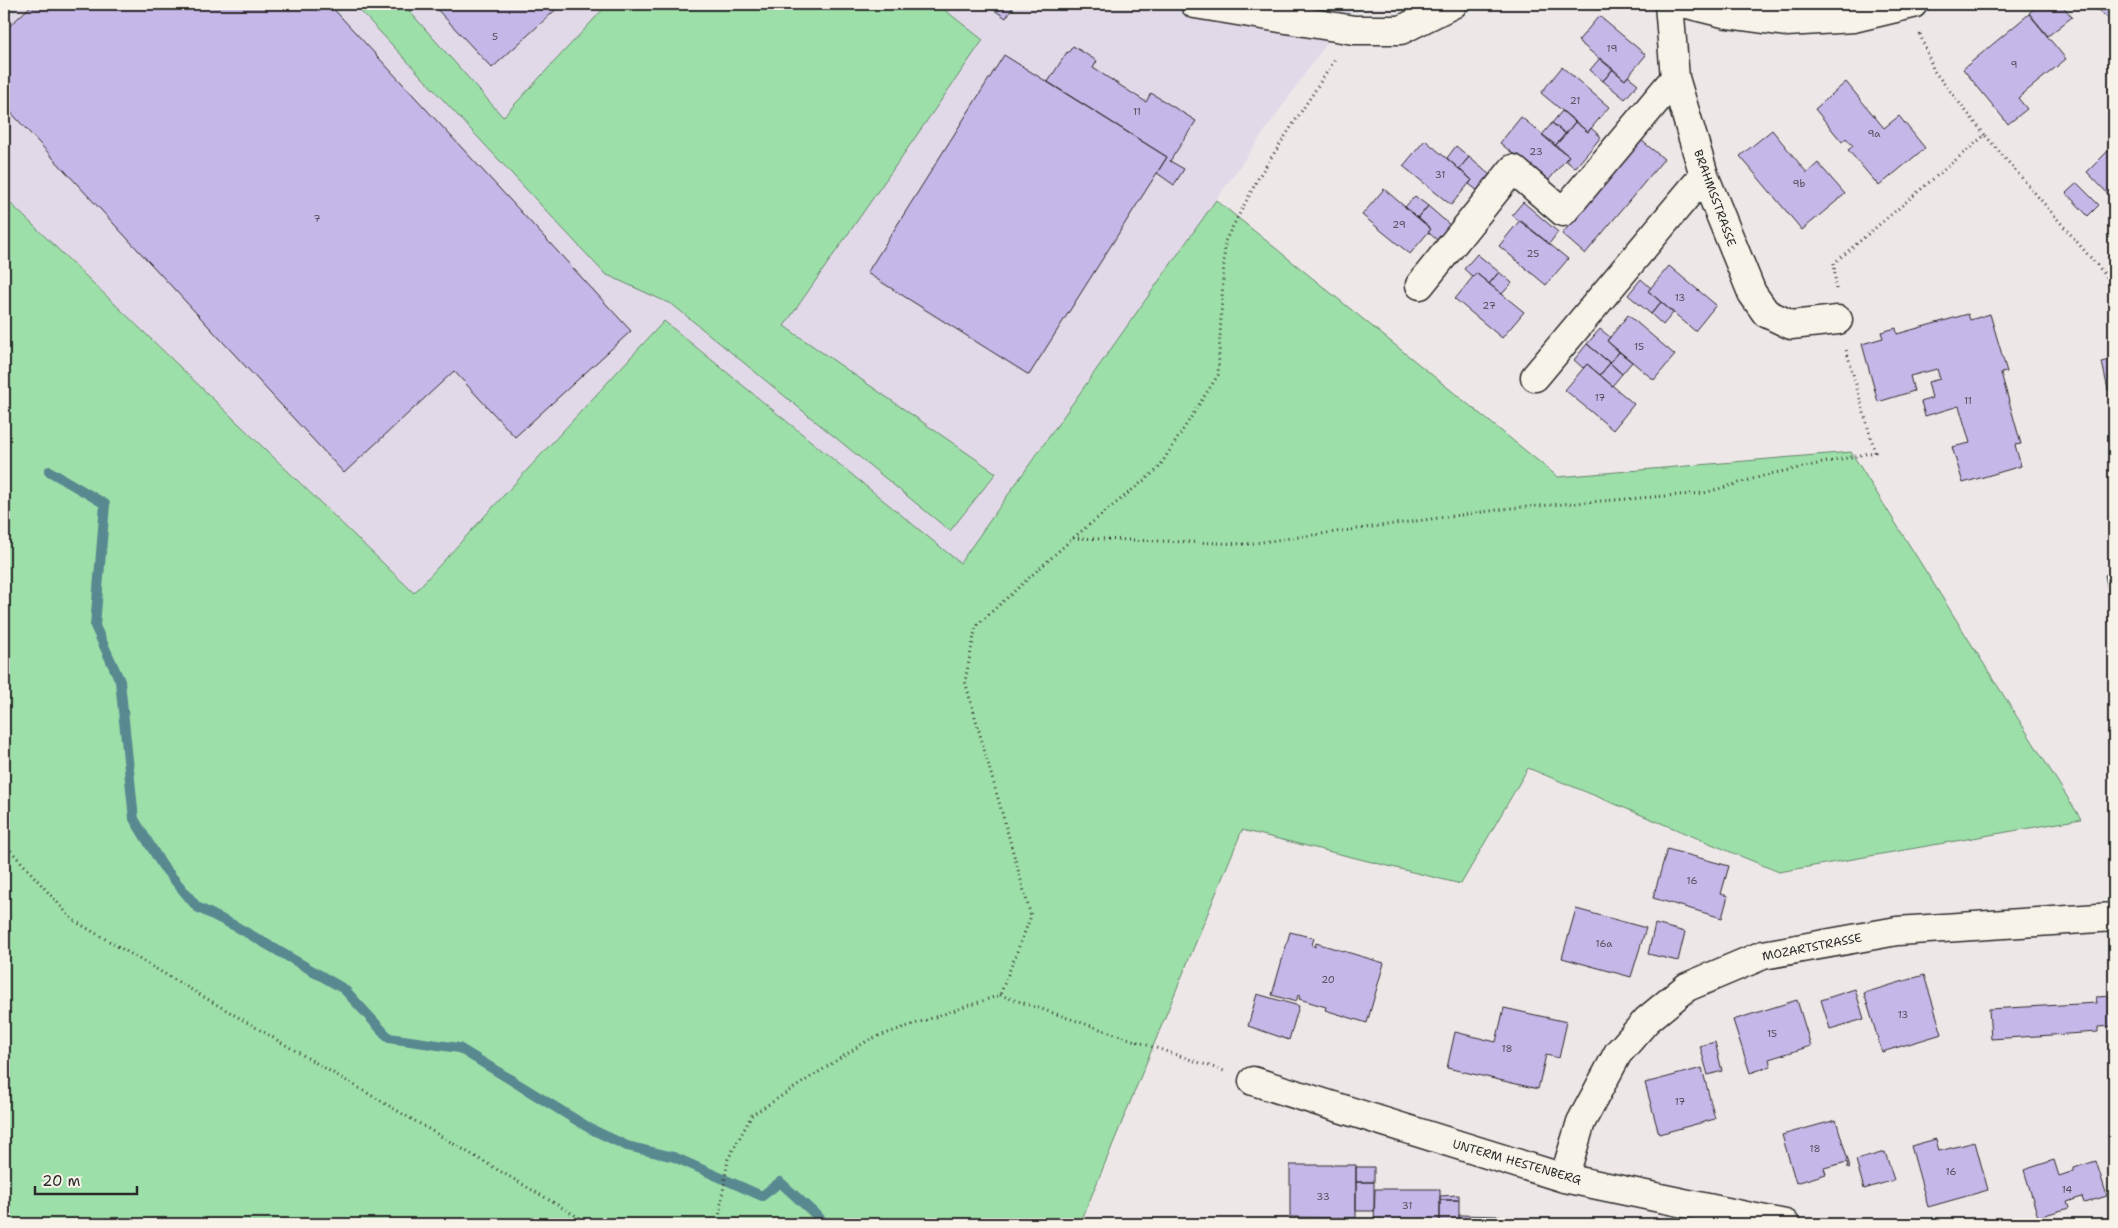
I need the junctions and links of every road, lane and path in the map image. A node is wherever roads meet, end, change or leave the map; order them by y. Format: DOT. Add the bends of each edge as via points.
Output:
graph roads {
  1 [pos="1195,4"];
  2 [pos="1453,4"];
  3 [pos="1669,4"];
  4 [pos="1687,4"];
  5 [pos="1911,5"];
  6 [pos="1354,30"];
  7 [pos="1676,78"];
  8 [pos="1985,135"];
  9 [pos="1704,175"];
  10 [pos="1420,284"];
  11 [pos="2114,286"];
  12 [pos="1838,320"];
  13 [pos="1535,377"];
  14 [pos="1073,538"];
  15 [pos="4,843"];
  16 [pos="2114,917"];
  17 [pos="1000,995"];
  18 [pos="1253,1081"];
  19 [pos="1564,1178"];
  20 [pos="590,1224"];
  21 [pos="718,1224"];
  22 [pos="1785,1224"];
  1 -- 6 [label="street"];
  2 -- 6 [label="street" via="1402,30"];
  3 -- 7 [label="street, BRAHMSSTRASSE"];
  4 -- 5 [label="street" via="1727,14 1786,22 1854,18"];
  5 -- 8 [label="path" via="1934,70"];
  6 -- 14 [label="path" via="1260,175 1225,241 1218,375 1158,469"];
  7 -- 9 [label="street, BRAHMSSTRASSE"];
  7 -- 10 [label="street" via="1563,212 1513,169"];
  8 -- 11 [label="path"];
  8 -- 12 [label="path" via="1834,262"];
  9 -- 12 [label="street, BRAHMSSTRASSE" via="1752,293 1766,313 1791,325"];
  9 -- 13 [label="street"];
  12 -- 14 [label="path" via="1875,452 1770,474 1704,493 1512,508 1247,544"];
  14 -- 17 [label="path" via="976,626 965,681 1031,916"];
  15 -- 20 [label="path" via="74,920"];
  16 -- 19 [label="street, MOZARTSTRASSE" via="1897,931 1763,956 1687,987 1647,1020 1618,1053 1581,1122"];
  17 -- 18 [label="path"];
  17 -- 21 [label="path" via="870,1038 752,1115 728,1159"];
  18 -- 19 [label="street, UNTERM HESTENBERG"];
  19 -- 22 [label="street, UNTERM HESTENBERG"];
}
